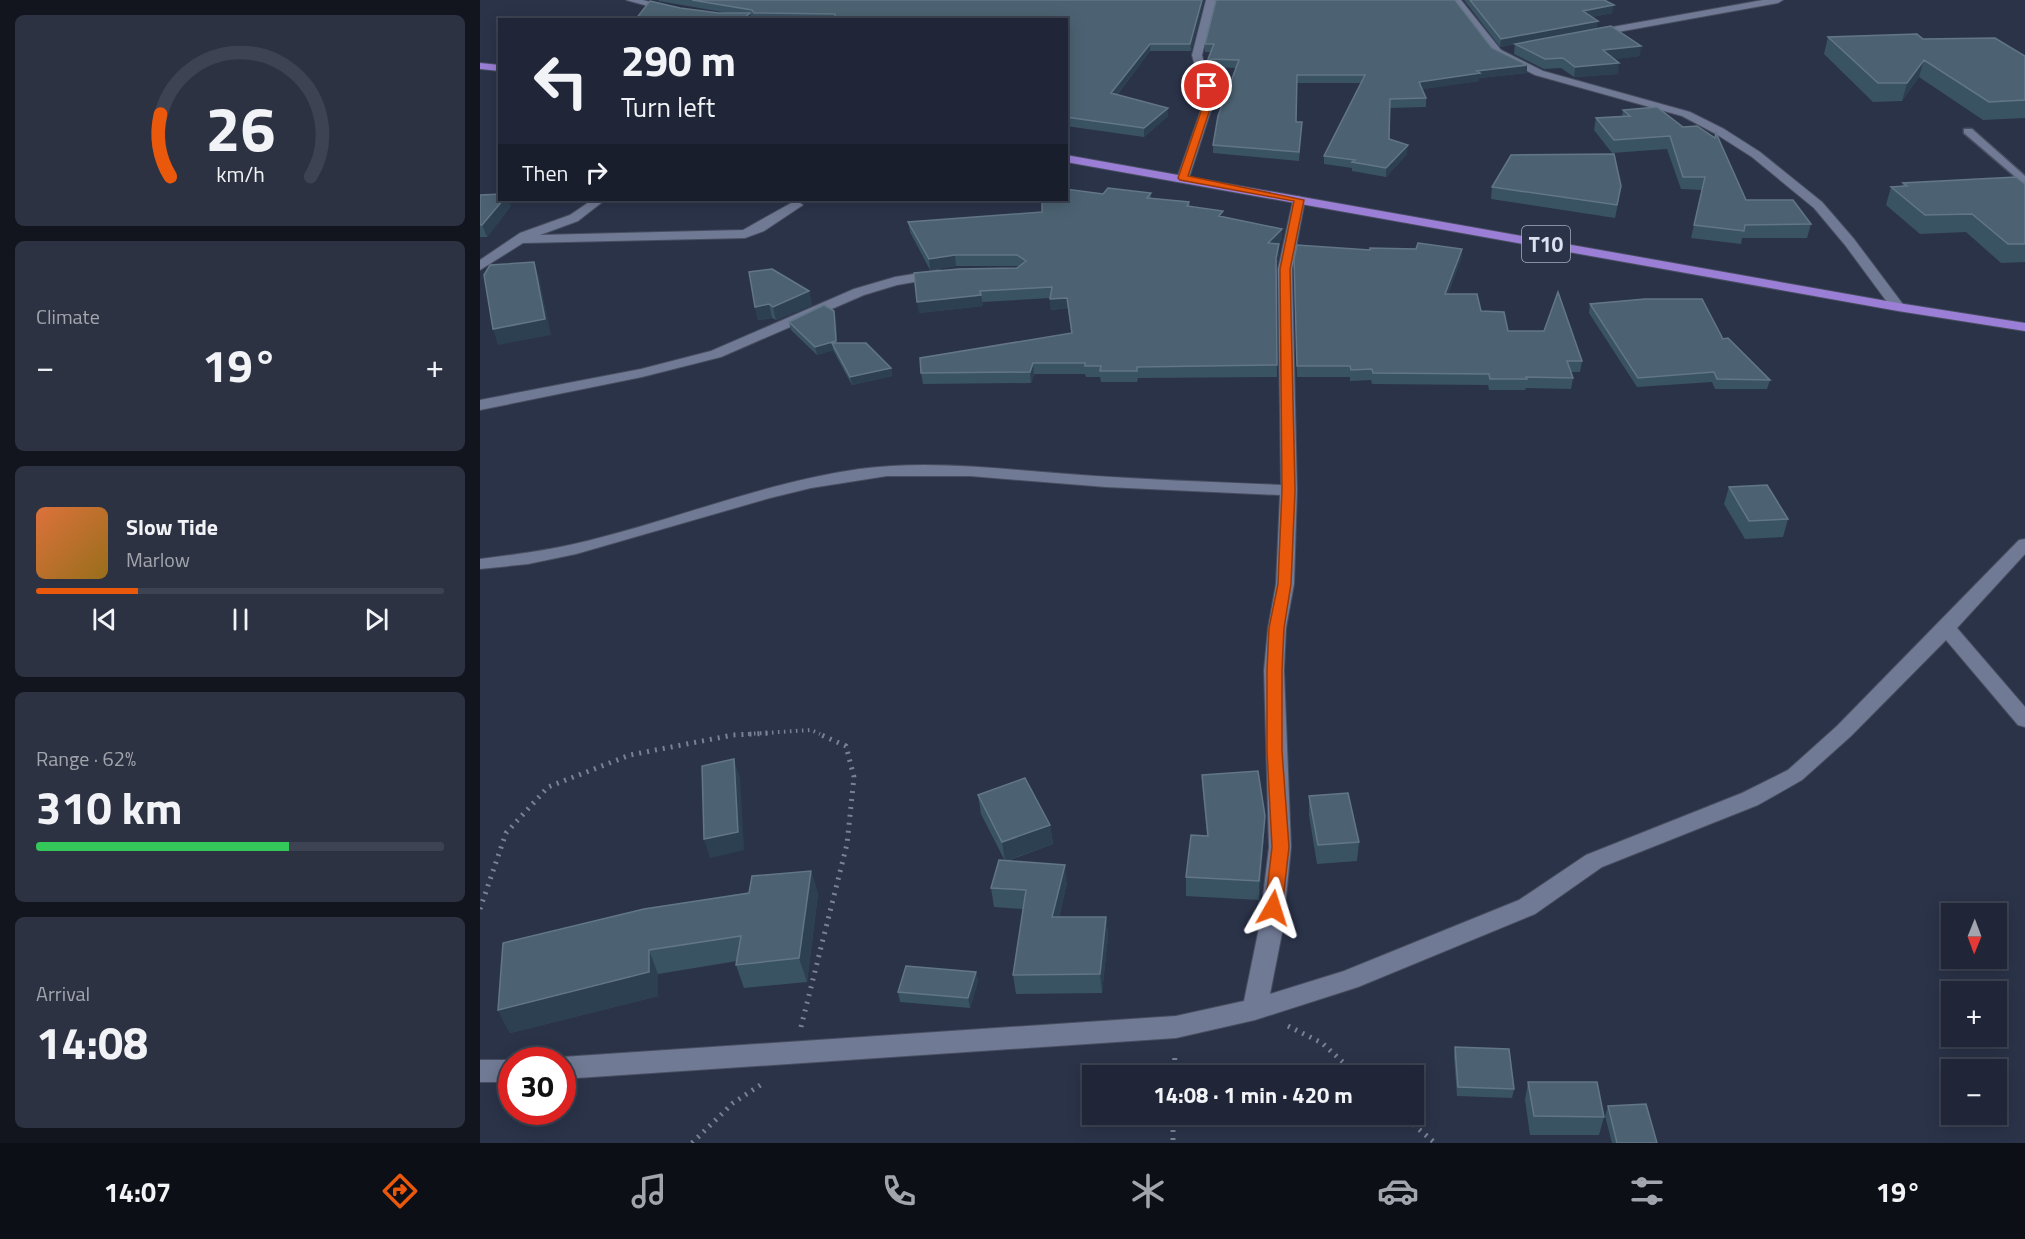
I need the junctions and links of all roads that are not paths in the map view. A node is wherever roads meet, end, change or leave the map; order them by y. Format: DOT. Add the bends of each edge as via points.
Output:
graph roads {
  1 [pos="631,0"];
  2 [pos="1210,0"];
  3 [pos="1456,0"];
  4 [pos="1778,0"];
  5 [pos="682,12"];
  6 [pos="1582,35"];
  7 [pos="1518,48"];
  8 [pos="1497,52"];
  9 [pos="480,66"];
  10 [pos="498,68"];
  11 [pos="1968,131"];
  12 [pos="1068,158"];
  13 [pos="1183,178"];
  14 [pos="2025,182"];
  15 [pos="1299,200"];
  16 [pos="598,201"];
  17 [pos="797,205"];
  18 [pos="520,239"];
  19 [pos="480,266"];
  20 [pos="956,272"];
  21 [pos="1898,307"];
  22 [pos="2025,327"];
  23 [pos="480,405"];
  24 [pos="1289,490"];
  25 [pos="2025,544"];
  26 [pos="480,564"];
  27 [pos="1946,628"];
  28 [pos="2025,720"];
  29 [pos="1255,1009"];
  30 [pos="576,1067"];
  31 [pos="480,1071"];
  32 [pos="498,1071"];
  1 -- 5 [label="street"];
  2 -- 13 [label="street" via="1197,57 1209,100"];
  3 -- 8 [label="street"];
  4 -- 6 [label="street"];
  7 -- 8 [label="street"];
  8 -- 21 [label="street" via="1559,81 1702,121 1781,175 1818,206"];
  9 -- 10 [label="highway"];
  11 -- 14 [label="lane"];
  12 -- 13 [label="highway, T10"];
  13 -- 15 [label="highway, T10"];
  15 -- 21 [label="highway, T10"];
  15 -- 24 [label="street" via="1285,269"];
  16 -- 18 [label="street" via="574,218"];
  17 -- 18 [label="street" via="745,234"];
  18 -- 19 [label="street"];
  20 -- 23 [label="street" via="875,287 716,354"];
  21 -- 22 [label="highway, T10"];
  24 -- 26 [label="street" via="994,471 862,474 796,486 557,552"];
  24 -- 29 [label="street" via="1285,584 1274,670 1280,847 1271,928"];
  25 -- 27 [label="street"];
  27 -- 28 [label="street"];
  27 -- 29 [label="street" via="1795,775 1750,799 1594,861 1527,907 1349,980"];
  29 -- 30 [label="street" via="1176,1027"];
  31 -- 32 [label="street"];
}
